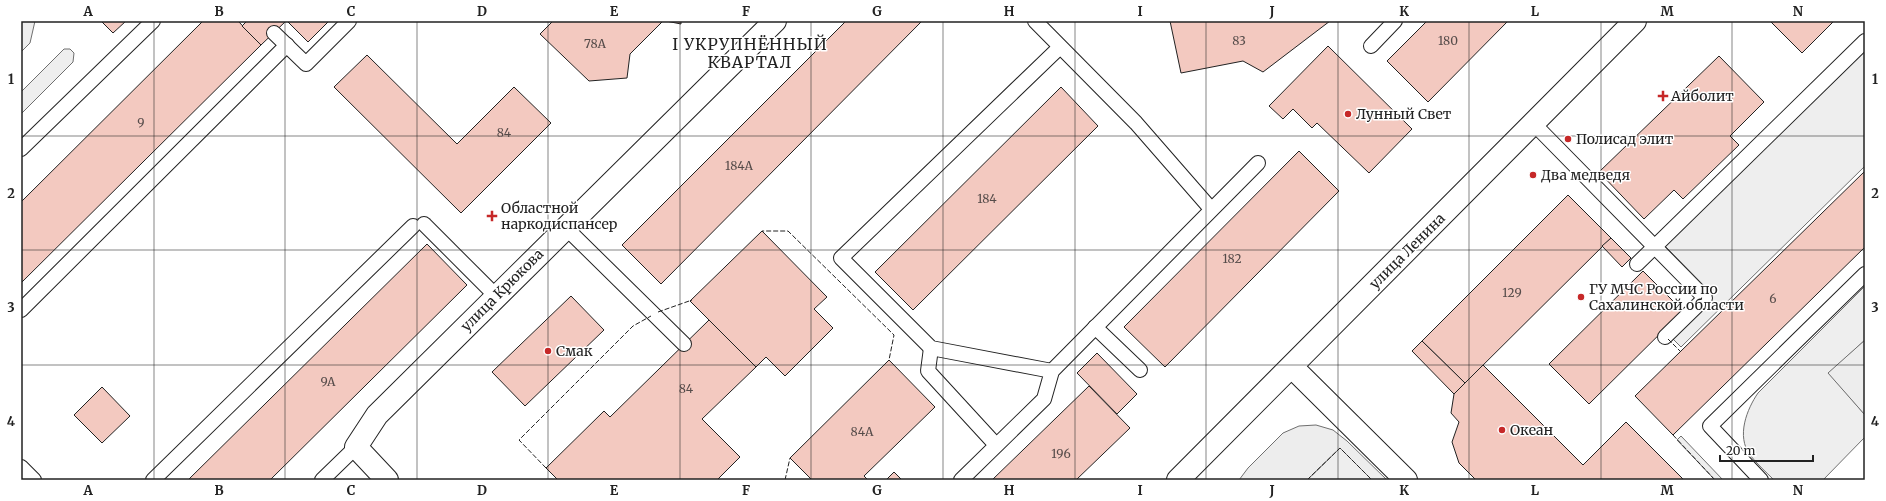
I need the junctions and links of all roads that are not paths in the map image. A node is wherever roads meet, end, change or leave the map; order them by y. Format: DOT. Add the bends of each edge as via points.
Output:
graph roads {
  1 [pos="153,21"];
  2 [pos="349,21"];
  3 [pos="776,21"];
  4 [pos="1035,21"];
  5 [pos="1395,21"];
  6 [pos="1635,21"];
  7 [pos="274,33"];
  8 [pos="1865,41"];
  9 [pos="286,46"];
  10 [pos="1060,46"];
  11 [pos="1371,46"];
  12 [pos="1534,123"];
  13 [pos="21,149"];
  14 [pos="1258,163"];
  15 [pos="1211,210"];
  16 [pos="566,228"];
  17 [pos="1655,247"];
  18 [pos="1637,264"];
  19 [pos="1865,274"];
  20 [pos="496,296"];
  21 [pos="21,310"];
  22 [pos="1095,327"];
  23 [pos="1665,337"];
  24 [pos="684,344"];
  25 [pos="931,348"];
  26 [pos="1292,367"];
  27 [pos="1140,370"];
  28 [pos="1052,371"];
  29 [pos="996,445"];
  30 [pos="356,448"];
  31 [pos="21,467"];
  32 [pos="34,480"];
  33 [pos="153,480"];
  34 [pos="322,480"];
  35 [pos="387,480"];
  36 [pos="961,480"];
  37 [pos="1178,480"];
  38 [pos="1406,480"];
  39 [pos="1761,480"];
  1 -- 13 [label="lane"];
  2 -- 9 [label="lane" via="306,64"];
  3 -- 16 [label="street, улица Крюкова"];
  4 -- 10 [label="lane"];
  5 -- 11 [label="lane"];
  6 -- 12 [label="street, улица Ленина"];
  7 -- 9 [label="lane"];
  8 -- 17 [label="lane"];
  9 -- 21 [label="lane"];
  10 -- 15 [label="lane" via="1136,124"];
  10 -- 25 [label="lane" via="841,258"];
  12 -- 17 [label="lane"];
  12 -- 26 [label="street, улица Ленина"];
  14 -- 15 [label="lane"];
  15 -- 22 [label="lane"];
  16 -- 20 [label="street, улица Крюкова"];
  16 -- 24 [label="lane"];
  17 -- 18 [label="lane"];
  17 -- 23 [label="lane" via="1705,298"];
  19 -- 39 [label="lane" via="1710,426"];
  20 -- 30 [label="street, улица Крюкова" via="377,415"];
  20 -- 33 [label="lane" via="419,225"];
  22 -- 27 [label="lane"];
  22 -- 28 [label="lane"];
  25 -- 28 [label="lane"];
  25 -- 29 [label="lane" via="928,371"];
  26 -- 37 [label="street, улица Ленина"];
  26 -- 38 [label="street"];
  28 -- 29 [label="lane" via="1044,399"];
  29 -- 36 [label="lane"];
  30 -- 34 [label="lane"];
  30 -- 35 [label="street"];
  31 -- 32 [label="lane"];
}
